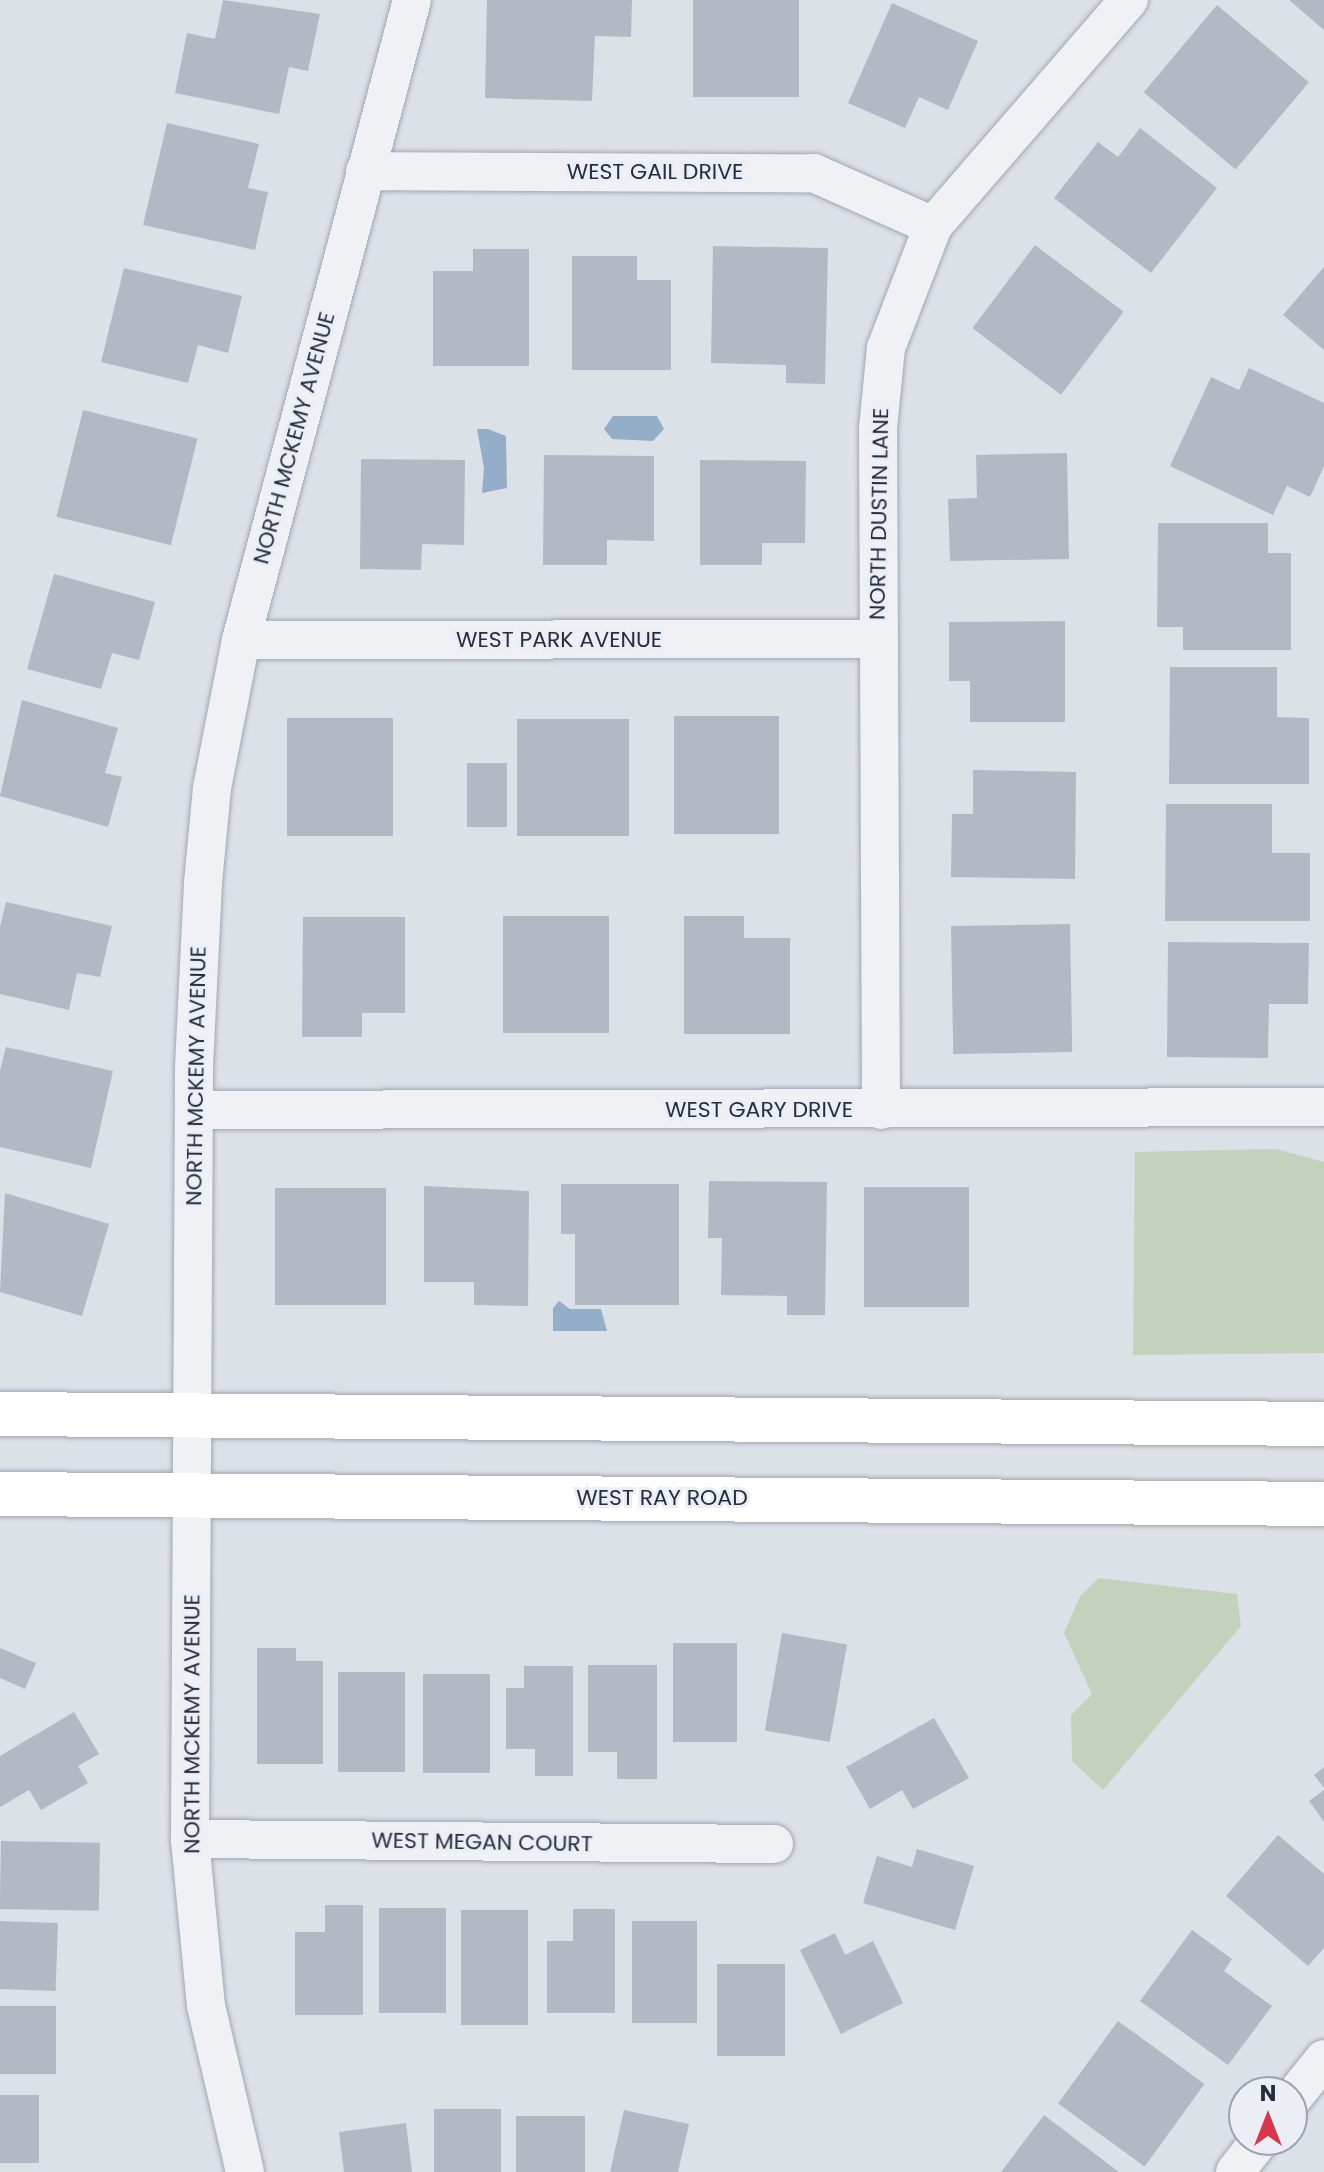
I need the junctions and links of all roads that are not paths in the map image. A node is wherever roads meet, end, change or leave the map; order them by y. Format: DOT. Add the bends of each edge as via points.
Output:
graph roads {
  1 [pos="412,0"];
  2 [pos="1129,0"];
  3 [pos="365,171"];
  4 [pos="933,226"];
  5 [pos="877,639"];
  6 [pos="241,640"];
  7 [pos="1324,1107"];
  8 [pos="194,1110"];
  9 [pos="881,1110"];
  10 [pos="0,1414"];
  11 [pos="192,1416"];
  12 [pos="1324,1424"];
  13 [pos="0,1494"];
  14 [pos="191,1496"];
  15 [pos="1324,1504"];
  16 [pos="190,1839"];
  17 [pos="774,1844"];
  18 [pos="1324,2059"];
  19 [pos="1308,2079"];
  20 [pos="1248,2156"];
  21 [pos="243,2171"];
  22 [pos="1235,2172"];
  1 -- 3 [label="street, NORTH MCKEMY AVENUE"];
  2 -- 4 [label="street, NORTH DUSTIN LANE"];
  3 -- 4 [label="street, WEST GAIL DRIVE" via="814,173"];
  3 -- 6 [label="street, NORTH MCKEMY AVENUE"];
  4 -- 5 [label="street, NORTH DUSTIN LANE" via="886,348 878,428"];
  5 -- 6 [label="street, WEST PARK AVENUE"];
  5 -- 9 [label="street, NORTH DUSTIN LANE"];
  6 -- 8 [label="street, NORTH MCKEMY AVENUE" via="212,788"];
  7 -- 9 [label="street, WEST GARY DRIVE"];
  8 -- 9 [label="street, WEST GARY DRIVE"];
  8 -- 11 [label="street, NORTH MCKEMY AVENUE"];
  10 -- 11 [label="main road"];
  11 -- 12 [label="main road"];
  11 -- 14 [label="street, NORTH MCKEMY AVENUE"];
  13 -- 14 [label="main road, WEST RAY ROAD"];
  14 -- 15 [label="main road, WEST RAY ROAD"];
  14 -- 16 [label="street, NORTH MCKEMY AVENUE"];
  16 -- 17 [label="street, WEST MEGAN COURT"];
  16 -- 21 [label="street, NORTH MCKEMY AVENUE" via="206,2006"];
  18 -- 19 [label="street"];
  20 -- 22 [label="street"];
}
